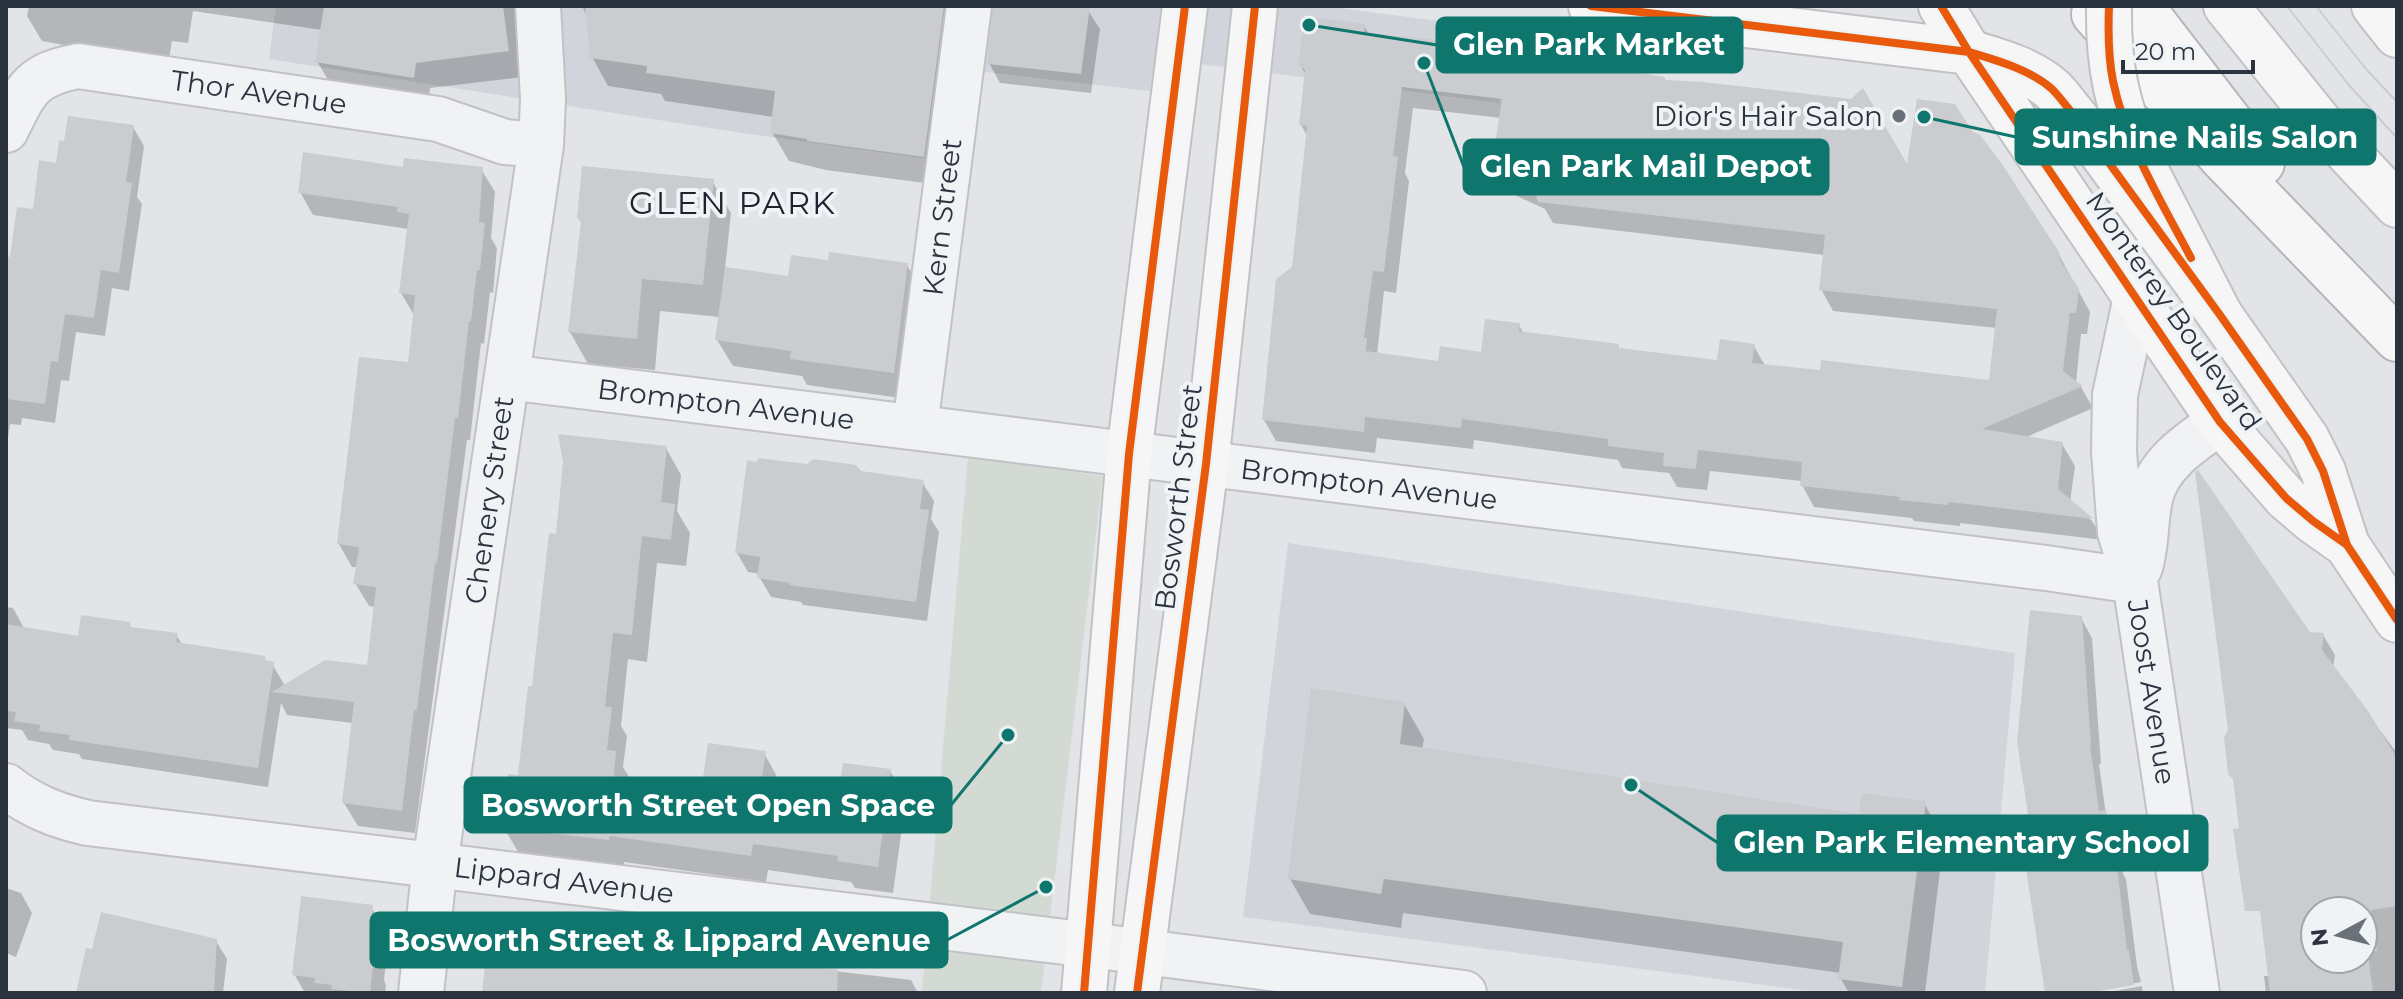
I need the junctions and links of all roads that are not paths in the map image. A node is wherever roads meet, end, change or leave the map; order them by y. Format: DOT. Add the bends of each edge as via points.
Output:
graph roads {
  1 [pos="538,6"];
  2 [pos="969,6"];
  3 [pos="1185,6"];
  4 [pos="1255,6"];
  5 [pos="1591,6"];
  6 [pos="1941,6"];
  7 [pos="2088,6"];
  8 [pos="2109,6"];
  9 [pos="2141,6"];
  10 [pos="2226,6"];
  11 [pos="2374,6"];
  12 [pos="2397,35"];
  13 [pos="1969,52"];
  14 [pos="6,130"];
  15 [pos="541,145"];
  16 [pos="2397,205"];
  17 [pos="2136,297"];
  18 [pos="2220,315"];
  19 [pos="2397,339"];
  20 [pos="508,377"];
  21 [pos="2220,422"];
  22 [pos="915,427"];
  23 [pos="1129,454"];
  24 [pos="1206,464"];
  25 [pos="2347,545"];
  26 [pos="2135,581"];
  27 [pos="2397,620"];
  28 [pos="6,786"];
  29 [pos="435,864"];
  30 [pos="1090,945"];
  31 [pos="1140,973"];
  32 [pos="421,993"];
  33 [pos="1084,993"];
  34 [pos="1464,993"];
  35 [pos="2197,993"];
  1 -- 15 [label="street, Chenery Street"];
  2 -- 22 [label="street, Kern Street"];
  3 -- 23 [label="main road, Bosworth Street"];
  4 -- 24 [label="main road, Bosworth Street"];
  5 -- 13 [label="main road"];
  6 -- 13 [label="main road"];
  7 -- 19 [label="main road" via="2224,160"];
  8 -- 18 [label="main road, bridge" via="2113,80 2125,124"];
  9 -- 19 [label="main road"];
  10 -- 16 [label="main road" via="2322,125"];
  11 -- 12 [label="main road"];
  13 -- 17 [label="main road, Monterey Boulevard"];
  13 -- 18 [label="main road, Monterey Boulevard" via="2030,74 2053,90"];
  14 -- 15 [label="street, Thor Avenue" via="37,80 78,66 438,119 505,142"];
  15 -- 20 [label="street, Chenery Street"];
  17 -- 21 [label="main road, Monterey Boulevard"];
  17 -- 26 [label="street, Joost Avenue" via="2115,395 2114,451 2120,532"];
  18 -- 25 [label="main road, Monterey Boulevard" via="2307,439"];
  20 -- 22 [label="street, Brompton Avenue"];
  20 -- 29 [label="street, Chenery Street"];
  21 -- 25 [label="main road, Monterey Boulevard" via="2286,498"];
  21 -- 26 [label="street, Joost Avenue" via="2188,444 2156,480"];
  22 -- 23 [label="street, Brompton Avenue"];
  23 -- 24 [label="street, Brompton Avenue"];
  23 -- 30 [label="main road, Bosworth Street"];
  24 -- 26 [label="street, Brompton Avenue"];
  24 -- 31 [label="main road, Bosworth Street"];
  25 -- 27 [label="main road, Monterey Boulevard"];
  26 -- 35 [label="street, Joost Avenue"];
  28 -- 29 [label="street, Lippard Avenue" via="38,808 88,823"];
  29 -- 30 [label="street, Lippard Avenue"];
  29 -- 32 [label="street, Chenery Street"];
  30 -- 31 [label="street, Lippard Avenue"];
  30 -- 33 [label="main road, Bosworth Street"];
  31 -- 34 [label="street, Lippard Avenue"];
}
